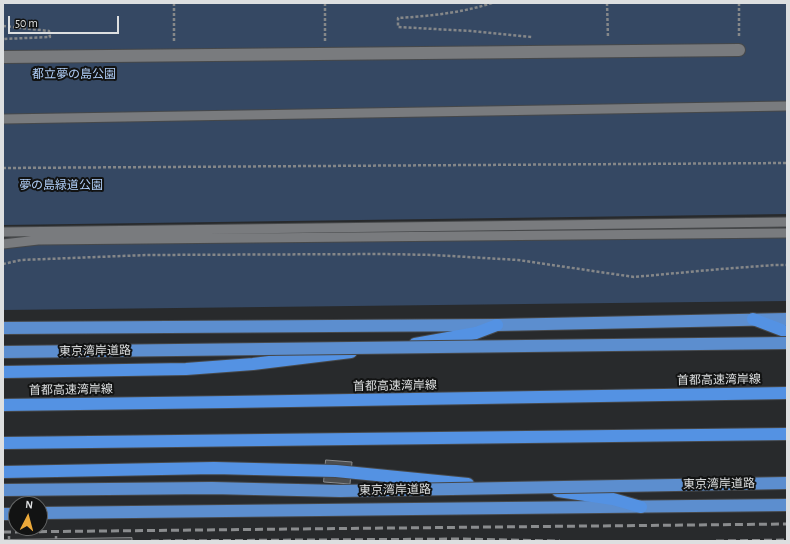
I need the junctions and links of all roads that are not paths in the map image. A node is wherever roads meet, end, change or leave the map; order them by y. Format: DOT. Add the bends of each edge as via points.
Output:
graph roads {
  1 [pos="740,50"];
  2 [pos="3,57"];
  3 [pos="787,106"];
  4 [pos="3,119"];
  5 [pos="787,222"];
  6 [pos="3,232"];
  7 [pos="787,233"];
  8 [pos="3,244"];
  9 [pos="753,319"];
  10 [pos="787,319"];
  11 [pos="497,325"];
  12 [pos="3,328"];
  13 [pos="787,332"];
  14 [pos="787,343"];
  15 [pos="3,352"];
  16 [pos="3,372"];
  17 [pos="787,393"];
  18 [pos="3,405"];
  19 [pos="787,434"];
  20 [pos="3,444"];
  21 [pos="3,472"];
  22 [pos="787,483"];
  23 [pos="3,490"];
  24 [pos="787,505"];
  25 [pos="641,507"];
  26 [pos="48,514"];
  1 -- 2 [label="street"];
  3 -- 4 [label="lane"];
  5 -- 6 [label="lane"];
  7 -- 8 [label="lane" via="38,240"];
  9 -- 10 [label="highway"];
  9 -- 11 [label="highway"];
  9 -- 13 [label="highway"];
  11 -- 12 [label="highway"];
  11 -- 16 [label="highway" via="476,333 413,344 260,363 186,369"];
  14 -- 15 [label="highway, 東京湾岸道路, bridge"];
  17 -- 18 [label="highway, 首都高速湾岸線"];
  19 -- 20 [label="highway"];
  21 -- 25 [label="highway" via="214,468 336,471 559,491 613,499"];
  22 -- 23 [label="highway, 東京湾岸道路, bridge" via="340,491 212,488"];
  24 -- 25 [label="highway"];
  25 -- 26 [label="highway"];
}
